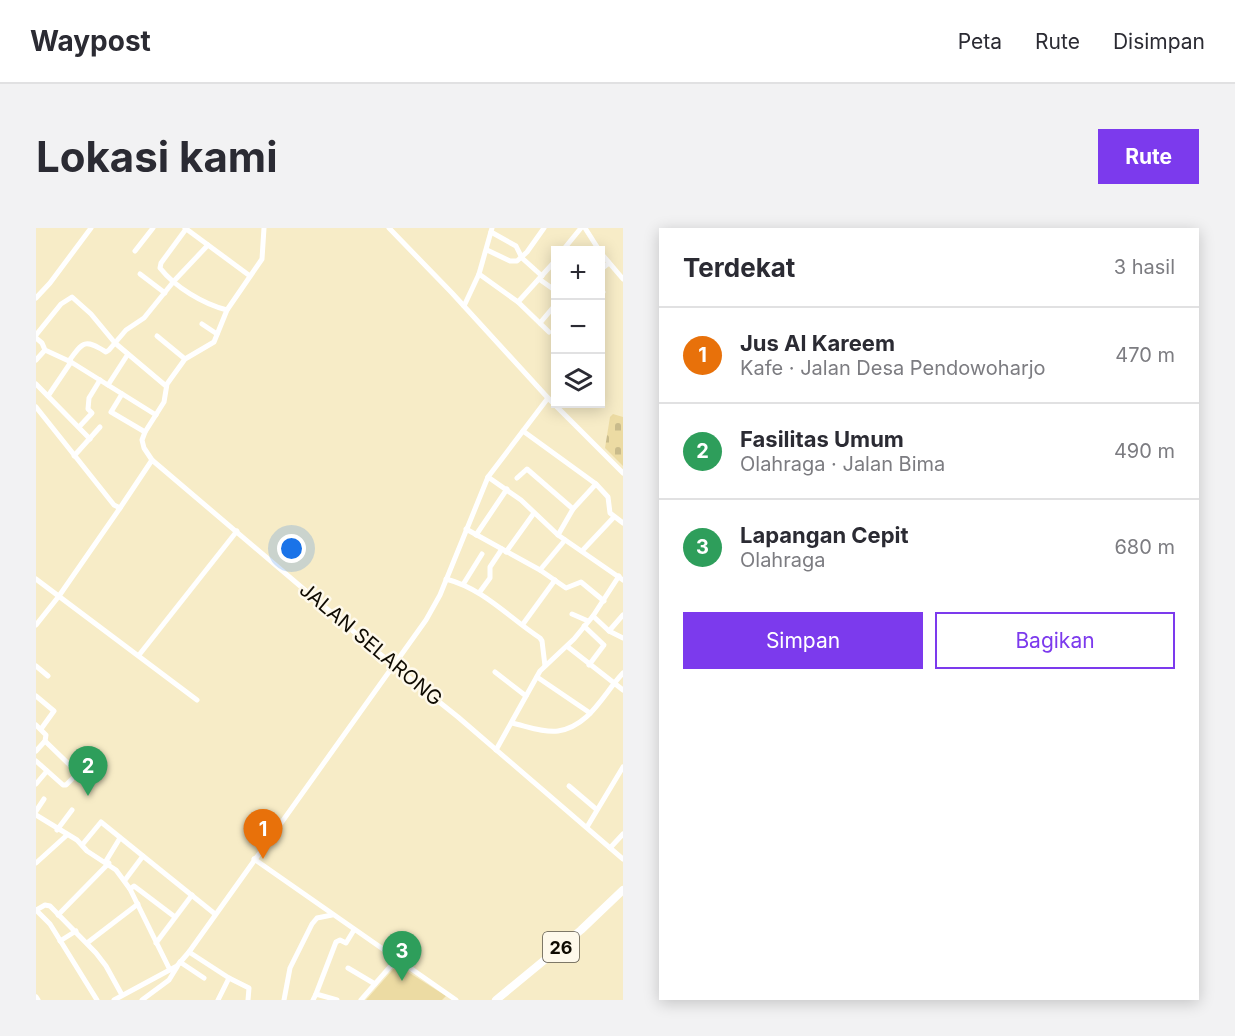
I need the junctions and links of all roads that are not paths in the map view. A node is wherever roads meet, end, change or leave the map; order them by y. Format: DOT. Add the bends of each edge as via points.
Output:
graph roads {
  1 [pos="153,228"];
  2 [pos="185,228"];
  3 [pos="264,228"];
  4 [pos="389,228"];
  5 [pos="544,228"];
  6 [pos="583,228"];
  7 [pos="88,229"];
  8 [pos="492,230"];
  9 [pos="208,245"];
  10 [pos="567,246"];
  11 [pos="596,246"];
  12 [pos="487,250"];
  13 [pos="135,251"];
  14 [pos="522,258"];
  15 [pos="605,258"];
  16 [pos="609,263"];
  17 [pos="551,265"];
  18 [pos="605,266"];
  19 [pos="140,273"];
  20 [pos="479,274"];
  21 [pos="250,276"];
  22 [pos="541,277"];
  23 [pos="623,279"];
  24 [pos="174,281"];
  25 [pos="551,287"];
  26 [pos="165,293"];
  27 [pos="36,298"];
  28 [pos="518,302"];
  29 [pos="464,306"];
  30 [pos="551,309"];
  31 [pos="227,310"];
  32 [pos="540,323"];
  33 [pos="202,324"];
  34 [pos="549,332"];
  35 [pos="217,334"];
  36 [pos="157,336"];
  37 [pos="36,337"];
  38 [pos="116,343"];
  39 [pos="45,350"];
  40 [pos="128,354"];
  41 [pos="184,359"];
  42 [pos="36,360"];
  43 [pos="70,362"];
  44 [pos="100,380"];
  45 [pos="36,384"];
  46 [pos="108,385"];
  47 [pos="166,386"];
  48 [pos="122,394"];
  49 [pos="48,396"];
  50 [pos="548,398"];
  51 [pos="36,407"];
  52 [pos="156,415"];
  53 [pos="100,427"];
  54 [pos="79,428"];
  55 [pos="523,431"];
  56 [pos="145,432"];
  57 [pos="90,438"];
  58 [pos="74,456"];
  59 [pos="152,460"];
  60 [pos="623,473"];
  61 [pos="488,477"];
  62 [pos="518,478"];
  63 [pos="596,484"];
  64 [pos="507,489"];
  65 [pos="120,508"];
  66 [pos="573,509"];
  67 [pos="534,513"];
  68 [pos="614,517"];
  69 [pos="623,524"];
  70 [pos="466,530"];
  71 [pos="237,531"];
  72 [pos="476,535"];
  73 [pos="558,535"];
  74 [pos="565,540"];
  75 [pos="504,550"];
  76 [pos="582,551"];
  77 [pos="482,554"];
  78 [pos="540,570"];
  79 [pos="621,578"];
  80 [pos="36,579"];
  81 [pos="446,579"];
  82 [pos="555,580"];
  83 [pos="464,584"];
  84 [pos="479,593"];
  85 [pos="59,596"];
  86 [pos="603,601"];
  87 [pos="572,614"];
  88 [pos="623,615"];
  89 [pos="588,621"];
  90 [pos="523,624"];
  91 [pos="36,625"];
  92 [pos="609,631"];
  93 [pos="623,638"];
  94 [pos="568,647"];
  95 [pos="139,655"];
  96 [pos="589,664"];
  97 [pos="393,665"];
  98 [pos="36,666"];
  99 [pos="545,666"];
  100 [pos="495,672"];
  101 [pos="623,673"];
  102 [pos="48,676"];
  103 [pos="537,676"];
  104 [pos="614,682"];
  105 [pos="623,690"];
  106 [pos="36,696"];
  107 [pos="526,696"];
  108 [pos="197,700"];
  109 [pos="591,713"];
  110 [pos="512,723"];
  111 [pos="38,727"];
  112 [pos="45,741"];
  113 [pos="496,750"];
  114 [pos="36,751"];
  115 [pos="36,761"];
  116 [pos="623,767"];
  117 [pos="47,771"];
  118 [pos="36,784"];
  119 [pos="569,786"];
  120 [pos="44,799"];
  121 [pos="596,809"];
  122 [pos="72,810"];
  123 [pos="36,813"];
  124 [pos="587,827"];
  125 [pos="57,830"];
  126 [pos="623,834"];
  127 [pos="66,835"];
  128 [pos="120,838"];
  129 [pos="82,845"];
  130 [pos="610,848"];
  131 [pos="143,856"];
  132 [pos="254,859"];
  133 [pos="623,859"];
  134 [pos="107,862"];
  135 [pos="36,863"];
  136 [pos="125,880"];
  137 [pos="130,889"];
  138 [pos="623,890"];
  139 [pos="192,895"];
  140 [pos="138,904"];
  141 [pos="36,910"];
  142 [pos="215,914"];
  143 [pos="58,915"];
  144 [pos="333,915"];
  145 [pos="175,917"];
  146 [pos="354,930"];
  147 [pos="76,931"];
  148 [pos="60,941"];
  149 [pos="87,943"];
  150 [pos="156,943"];
  151 [pos="189,951"];
  152 [pos="396,960"];
  153 [pos="179,964"];
  154 [pos="348,968"];
  155 [pos="170,970"];
  156 [pos="204,978"];
  157 [pos="229,978"];
  158 [pos="375,984"];
  159 [pos="122,995"];
  160 [pos="314,997"];
  161 [pos="97,1000"];
  162 [pos="114,1000"];
  163 [pos="142,1000"];
  164 [pos="218,1000"];
  165 [pos="248,1000"];
  166 [pos="284,1000"];
  167 [pos="337,1000"];
  168 [pos="361,1000"];
  169 [pos="456,1000"];
  170 [pos="496,1000"];
  1 -- 13 [label="street"];
  2 -- 9 [label="street"];
  2 -- 24 [label="street" via="160,266"];
  3 -- 21 [label="street" via="262,259"];
  4 -- 29 [label="street"];
  5 -- 14 [label="street"];
  6 -- 10 [label="street"];
  6 -- 11 [label="street"];
  7 -- 27 [label="street"];
  8 -- 12 [label="street"];
  8 -- 14 [label="street" via="516,246"];
  9 -- 21 [label="street"];
  9 -- 24 [label="street"];
  12 -- 14 [label="street" via="510,261"];
  12 -- 20 [label="street"];
  14 -- 22 [label="street"];
  15 -- 16 [label="street"];
  16 -- 18 [label="street"];
  16 -- 23 [label="street"];
  17 -- 22 [label="street"];
  19 -- 26 [label="street"];
  20 -- 28 [label="street"];
  20 -- 29 [label="street"];
  21 -- 31 [label="street"];
  22 -- 25 [label="street"];
  22 -- 28 [label="street"];
  24 -- 26 [label="street"];
  24 -- 31 [label="street"];
  26 -- 38 [label="street"];
  28 -- 32 [label="street"];
  29 -- 50 [label="street"];
  30 -- 32 [label="street"];
  31 -- 35 [label="street"];
  32 -- 34 [label="street"];
  33 -- 35 [label="street"];
  35 -- 41 [label="street" via="212,344"];
  36 -- 41 [label="street"];
  37 -- 38 [label="street" via="61,304 72,297"];
  37 -- 39 [label="street"];
  38 -- 40 [label="street"];
  38 -- 43 [label="street" via="106,352 92,343 85,344"];
  39 -- 42 [label="street"];
  39 -- 43 [label="street"];
  40 -- 46 [label="street"];
  40 -- 47 [label="street"];
  41 -- 47 [label="street"];
  43 -- 44 [label="street"];
  43 -- 49 [label="street"];
  44 -- 46 [label="street"];
  44 -- 54 [label="street" via="87,404 92,413"];
  45 -- 49 [label="street"];
  46 -- 48 [label="street"];
  47 -- 52 [label="street"];
  48 -- 52 [label="street"];
  48 -- 56 [label="street" via="111,412"];
  49 -- 54 [label="street"];
  50 -- 55 [label="street"];
  50 -- 60 [label="street"];
  51 -- 58 [label="street"];
  52 -- 56 [label="street"];
  53 -- 57 [label="street"];
  54 -- 57 [label="street"];
  55 -- 61 [label="street"];
  55 -- 63 [label="street"];
  56 -- 59 [label="street" via="142,440"];
  57 -- 58 [label="street"];
  58 -- 65 [label="street" via="108,499"];
  59 -- 65 [label="street"];
  59 -- 71 [label="street, JALAN SELARONG"];
  61 -- 64 [label="street"];
  61 -- 70 [label="street"];
  62 -- 66 [label="street" via="527,469"];
  63 -- 66 [label="street"];
  63 -- 68 [label="street" via="607,495 608,509"];
  64 -- 67 [label="street"];
  64 -- 72 [label="street"];
  65 -- 85 [label="street"];
  66 -- 73 [label="street"];
  67 -- 73 [label="street"];
  67 -- 75 [label="street"];
  68 -- 69 [label="street"];
  68 -- 76 [label="street"];
  70 -- 72 [label="street"];
  70 -- 81 [label="street"];
  71 -- 95 [label="street"];
  71 -- 97 [label="street, JALAN SELARONG"];
  72 -- 75 [label="street"];
  73 -- 74 [label="street"];
  74 -- 76 [label="street"];
  74 -- 78 [label="street"];
  75 -- 78 [label="street"];
  75 -- 84 [label="street" via="490,567 490,578"];
  76 -- 79 [label="street"];
  77 -- 83 [label="street"];
  78 -- 82 [label="street"];
  79 -- 86 [label="street"];
  80 -- 85 [label="street"];
  81 -- 83 [label="street"];
  81 -- 97 [label="street" via="434,607"];
  82 -- 86 [label="street" via="568,588 581,582"];
  82 -- 90 [label="street"];
  83 -- 84 [label="street"];
  84 -- 90 [label="street"];
  85 -- 91 [label="street"];
  85 -- 95 [label="street"];
  86 -- 89 [label="street"];
  87 -- 89 [label="street"];
  88 -- 92 [label="street"];
  89 -- 92 [label="street"];
  89 -- 94 [label="street"];
  89 -- 96 [label="street" via="604,645"];
  90 -- 99 [label="street" via="542,640"];
  92 -- 93 [label="street"];
  94 -- 96 [label="street"];
  94 -- 99 [label="street"];
  95 -- 108 [label="street"];
  96 -- 104 [label="street"];
  97 -- 113 [label="street, JALAN SELARONG"];
  97 -- 132 [label="street"];
  98 -- 102 [label="street"];
  99 -- 103 [label="street"];
  100 -- 107 [label="street"];
  101 -- 104 [label="street"];
  103 -- 107 [label="street"];
  103 -- 109 [label="street"];
  104 -- 105 [label="street"];
  104 -- 109 [label="street"];
  106 -- 111 [label="street" via="54,711"];
  107 -- 110 [label="street"];
  109 -- 110 [label="street" via="558,731"];
  110 -- 113 [label="street"];
  111 -- 112 [label="street" via="45,733"];
  112 -- 114 [label="street"];
  112 -- 117 [label="street" via="78,773 66,786"];
  113 -- 124 [label="street, JALAN SELARONG"];
  115 -- 117 [label="street"];
  116 -- 121 [label="street"];
  117 -- 118 [label="street"];
  119 -- 121 [label="street"];
  120 -- 123 [label="street"];
  121 -- 124 [label="street"];
  122 -- 125 [label="street"];
  123 -- 125 [label="street"];
  124 -- 130 [label="street, JALAN SELARONG"];
  125 -- 127 [label="street"];
  126 -- 130 [label="street"];
  127 -- 129 [label="street"];
  127 -- 135 [label="street"];
  128 -- 129 [label="street" via="100,822"];
  128 -- 131 [label="street"];
  128 -- 134 [label="street"];
  129 -- 134 [label="street"];
  130 -- 133 [label="street, JALAN SELARONG"];
  131 -- 136 [label="street"];
  131 -- 139 [label="street"];
  132 -- 142 [label="street"];
  132 -- 144 [label="street"];
  134 -- 136 [label="street"];
  134 -- 143 [label="street"];
  136 -- 137 [label="street"];
  137 -- 140 [label="street"];
  137 -- 145 [label="street" via="134,886"];
  138 -- 170 [label="main road, 26"];
  139 -- 142 [label="street"];
  139 -- 145 [label="street"];
  140 -- 149 [label="street"];
  140 -- 150 [label="street"];
  141 -- 143 [label="street" via="48,905"];
  141 -- 148 [label="street"];
  142 -- 151 [label="street"];
  143 -- 147 [label="street"];
  144 -- 146 [label="street"];
  144 -- 166 [label="street" via="317,918 312,924 290,968"];
  145 -- 150 [label="street"];
  146 -- 152 [label="street"];
  146 -- 160 [label="street" via="346,943 336,942"];
  147 -- 148 [label="street"];
  147 -- 149 [label="street"];
  148 -- 161 [label="street"];
  149 -- 159 [label="street"];
  150 -- 155 [label="street"];
  151 -- 153 [label="street"];
  151 -- 157 [label="street"];
  152 -- 158 [label="street"];
  152 -- 169 [label="street"];
  153 -- 155 [label="street"];
  153 -- 156 [label="street"];
  153 -- 163 [label="street" via="164,985"];
  154 -- 158 [label="street"];
  155 -- 159 [label="street"];
  157 -- 164 [label="street"];
  157 -- 165 [label="street" via="249,988"];
  158 -- 168 [label="street"];
  159 -- 162 [label="street"];
  160 -- 167 [label="street"];
}
